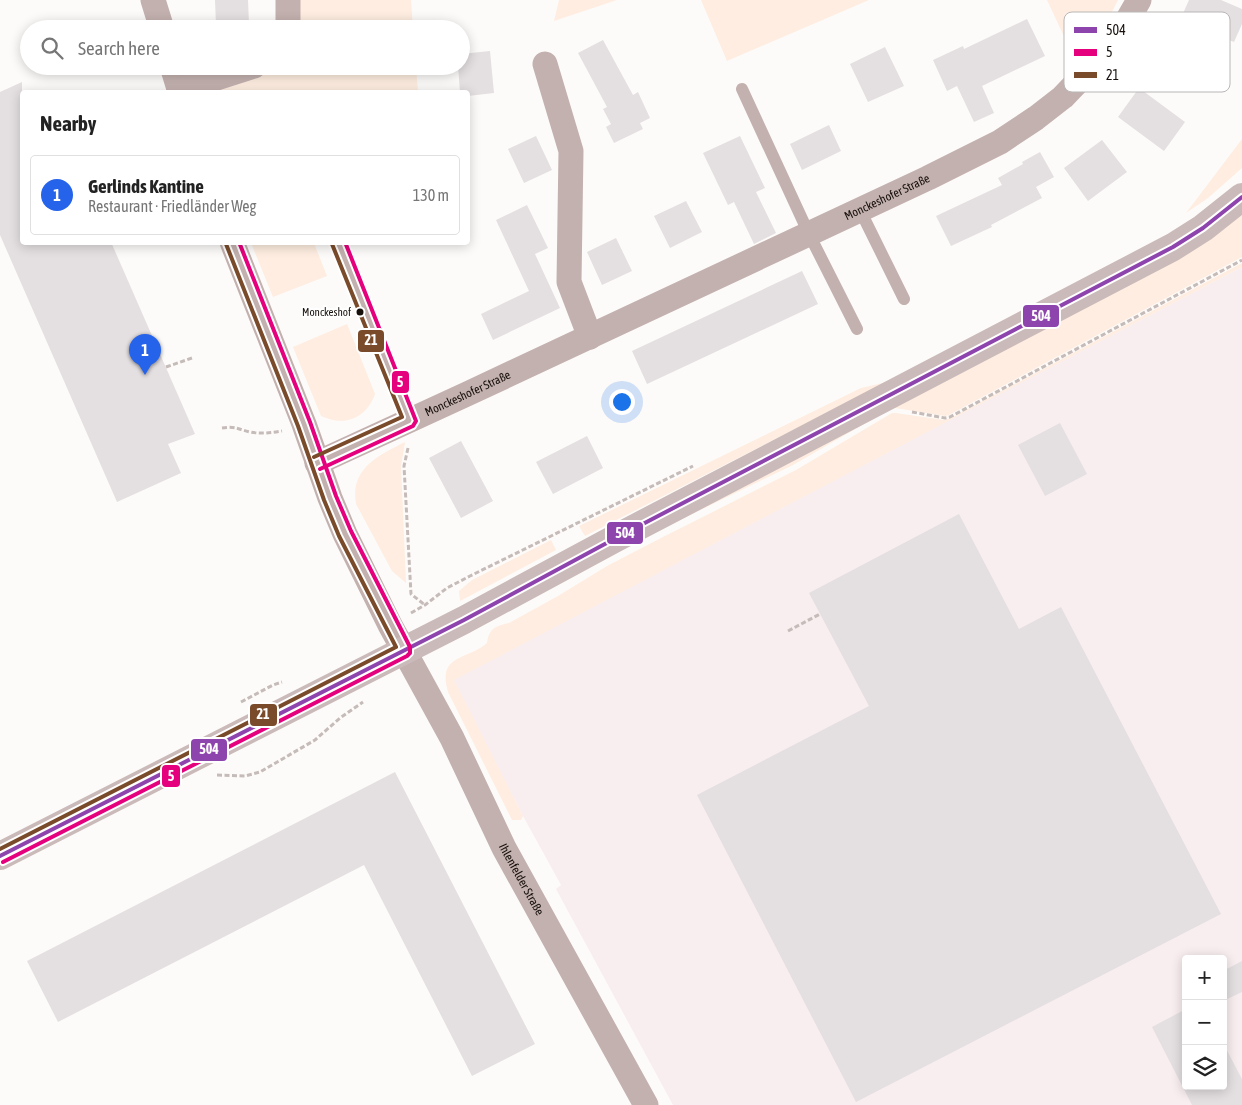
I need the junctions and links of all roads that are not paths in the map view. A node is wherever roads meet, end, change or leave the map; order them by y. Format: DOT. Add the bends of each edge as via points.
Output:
graph roads {
  1 [pos="153,0"];
  2 [pos="288,0"];
  3 [pos="1139,0"];
  4 [pos="1132,12"];
  5 [pos="159,20"];
  6 [pos="288,20"];
  7 [pos="545,64"];
  8 [pos="175,75"];
  9 [pos="227,75"];
  10 [pos="742,89"];
  11 [pos="179,90"];
  12 [pos="182,90"];
  13 [pos="1068,92"];
  14 [pos="1242,197"];
  15 [pos="860,210"];
  16 [pos="809,234"];
  17 [pos="233,245"];
  18 [pos="339,245"];
  19 [pos="904,299"];
  20 [pos="857,329"];
  21 [pos="590,337"];
  22 [pos="410,420"];
  23 [pos="317,463"];
  24 [pos="404,650"];
  25 [pos="0,856"];
  26 [pos="646,1105"];
  1 -- 5 [label="street"];
  2 -- 6 [label="street"];
  3 -- 4 [label="street, Monckeshofer Straße"];
  7 -- 21 [label="street" via="571,151 569,282"];
  8 -- 11 [label="street"];
  9 -- 12 [label="street"];
  10 -- 16 [label="lane"];
  13 -- 15 [label="street, Monckeshofer Straße" via="1000,142"];
  14 -- 24 [label="main road" via="1173,247"];
  15 -- 16 [label="street, Monckeshofer Straße"];
  15 -- 19 [label="lane"];
  16 -- 20 [label="lane"];
  16 -- 21 [label="street, Monckeshofer Straße"];
  17 -- 23 [label="street, Ihlenfelder Straße"];
  18 -- 22 [label="lane"];
  21 -- 22 [label="street, Monckeshofer Straße"];
  22 -- 23 [label="street, Monckeshofer Straße"];
  23 -- 24 [label="street, Ihlenfelder Straße" via="345,534"];
  24 -- 25 [label="main road"];
  24 -- 26 [label="street, Ihlenfelder Straße" via="452,738 504,848"];
}
